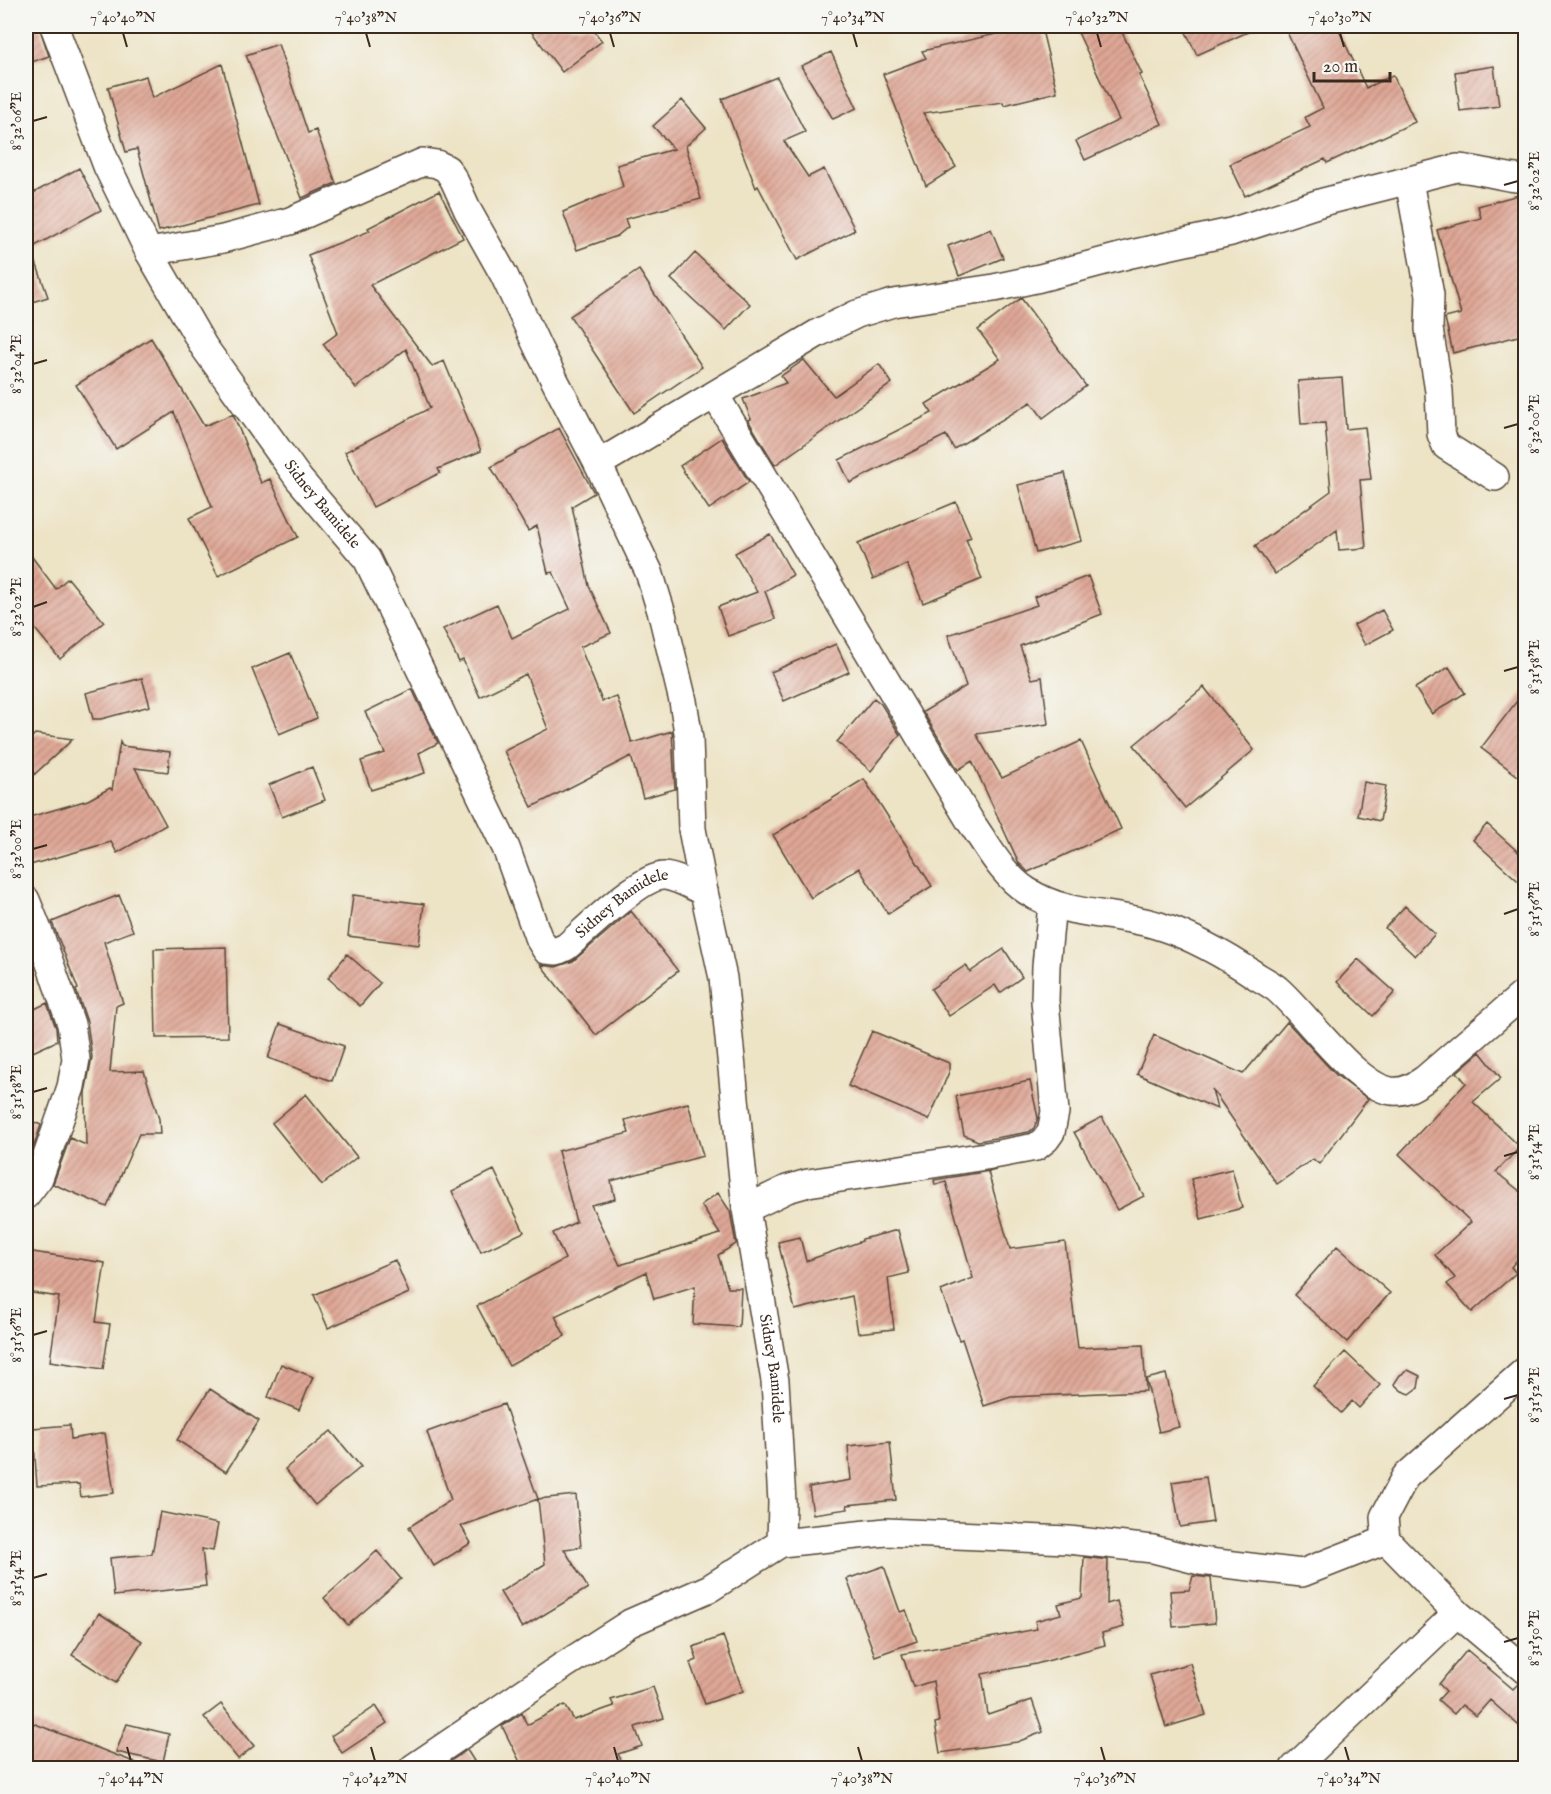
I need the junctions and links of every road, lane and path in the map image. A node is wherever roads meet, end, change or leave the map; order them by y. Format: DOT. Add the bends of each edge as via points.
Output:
graph roads {
  1 [pos="54,26"];
  2 [pos="1526,179"];
  3 [pos="1409,181"];
  4 [pos="149,252"];
  5 [pos="715,395"];
  6 [pos="598,464"];
  7 [pos="1495,477"];
  8 [pos="704,892"];
  9 [pos="26,900"];
  10 [pos="1052,904"];
  11 [pos="1526,992"];
  12 [pos="26,1195"];
  13 [pos="746,1209"];
  14 [pos="1526,1370"];
  15 [pos="1386,1540"];
  16 [pos="781,1543"];
  17 [pos="1457,1613"];
  18 [pos="1526,1671"];
  19 [pos="413,1768"];
  20 [pos="1294,1768"];
  1 -- 4 [label="street, Sidney Bamidele" via="107,165"];
  2 -- 3 [label="street" via="1457,168"];
  3 -- 5 [label="street" via="1323,202 1231,232 1040,278 893,303 857,314"];
  3 -- 7 [label="street" via="1430,295 1429,329 1441,434 1446,446"];
  4 -- 6 [label="street" via="223,239 290,221 423,162 437,164 447,169 454,180"];
  4 -- 8 [label="street, Sidney Bamidele" via="204,347 299,479 367,559 506,848 546,950 566,947 617,902 652,879 676,879"];
  5 -- 6 [label="street"];
  5 -- 10 [label="street" via="970,821 1009,876 1026,891"];
  6 -- 8 [label="street" via="649,572 668,635 689,739 692,829"];
  8 -- 13 [label="street, Sidney Bamidele" via="723,978"];
  9 -- 12 [label="street" via="71,1024 76,1059 71,1087 39,1178"];
  10 -- 11 [label="street" via="1161,926 1221,953 1277,989 1345,1061 1389,1091 1408,1089 1425,1079"];
  10 -- 13 [label="street" via="1045,1001 1054,1112 1046,1139 1036,1147 999,1154 808,1183"];
  13 -- 16 [label="street, Sidney Bamidele" via="775,1381"];
  14 -- 15 [label="street" via="1405,1477 1384,1517"];
  15 -- 16 [label="street" via="1302,1573 1200,1561 1154,1549 1068,1540 886,1532"];
  15 -- 17 [label="street"];
  16 -- 19 [label="street" via="710,1588 630,1623"];
  17 -- 18 [label="street"];
  17 -- 20 [label="street"];
}
